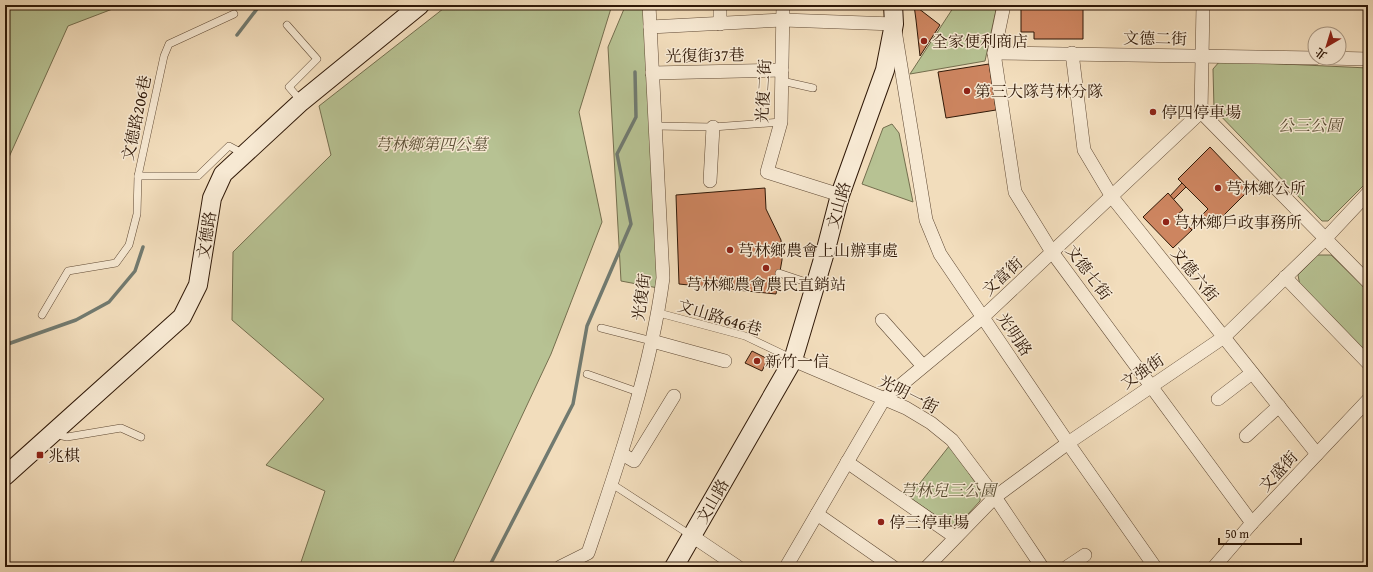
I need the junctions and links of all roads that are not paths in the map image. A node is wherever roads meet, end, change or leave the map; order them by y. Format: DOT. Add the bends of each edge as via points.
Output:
graph roads {
  1 [pos="420,5"];
  2 [pos="649,5"];
  3 [pos="720,5"];
  4 [pos="783,5"];
  5 [pos="893,5"];
  6 [pos="1004,5"];
  7 [pos="1203,5"];
  8 [pos="234,14"];
  9 [pos="783,20"];
  10 [pos="720,24"];
  11 [pos="894,24"];
  12 [pos="287,25"];
  13 [pos="650,27"];
  14 [pos="994,53"];
  15 [pos="1072,53"];
  16 [pos="1203,55"];
  17 [pos="1307,58"];
  18 [pos="1347,58"];
  19 [pos="1368,59"];
  20 [pos="652,73"];
  21 [pos="782,75"];
  22 [pos="813,88"];
  23 [pos="301,102"];
  24 [pos="1201,112"];
  25 [pos="781,122"];
  26 [pos="655,126"];
  27 [pos="713,127"];
  28 [pos="244,154"];
  29 [pos="138,176"];
  30 [pos="710,181"];
  31 [pos="840,194"];
  32 [pos="1368,194"];
  33 [pos="1112,197"];
  34 [pos="1325,239"];
  35 [pos="1052,252"];
  36 [pos="779,273"];
  37 [pos="1284,277"];
  38 [pos="1368,282"];
  39 [pos="815,285"];
  40 [pos="659,313"];
  41 [pos="42,315"];
  42 [pos="983,317"];
  43 [pos="882,320"];
  44 [pos="601,328"];
  45 [pos="1224,337"];
  46 [pos="652,341"];
  47 [pos="725,360"];
  48 [pos="793,360"];
  49 [pos="1368,363"];
  50 [pos="923,366"];
  51 [pos="1252,373"];
  52 [pos="587,374"];
  53 [pos="1152,385"];
  54 [pos="638,392"];
  55 [pos="674,396"];
  56 [pos="884,399"];
  57 [pos="1218,399"];
  58 [pos="1368,400"];
  59 [pos="1279,406"];
  60 [pos="53,433"];
  61 [pos="1246,436"];
  62 [pos="141,437"];
  63 [pos="1068,442"];
  64 [pos="622,454"];
  65 [pos="1317,454"];
  66 [pos="847,462"];
  67 [pos="5,476"];
  68 [pos="612,484"];
  69 [pos="995,497"];
  70 [pos="817,514"];
  71 [pos="1252,523"];
  72 [pos="692,536"];
  73 [pos="955,536"];
  74 [pos="1085,555"];
  75 [pos="930,566"];
  76 [pos="560,567"];
  77 [pos="674,567"];
  78 [pos="738,567"];
  79 [pos="786,567"];
  80 [pos="893,567"];
  81 [pos="1042,567"];
  82 [pos="1067,567"];
  83 [pos="1155,567"];
  84 [pos="1214,567"];
  1 -- 23 [label="main road, 文德路"];
  2 -- 13 [label="street, 光復街"];
  3 -- 10 [label="street"];
  4 -- 9 [label="street, 光復二街"];
  5 -- 11 [label="main road, 文山路"];
  6 -- 14 [label="street, 文德七街"];
  7 -- 16 [label="street"];
  8 -- 29 [label="lane, 文德路206巷" via="169,44 164,56"];
  9 -- 10 [label="street"];
  9 -- 11 [label="street"];
  9 -- 21 [label="street, 光復二街"];
  10 -- 13 [label="street"];
  11 -- 31 [label="main road, 文山路" via="885,70"];
  11 -- 42 [label="street, 光明路" via="926,220 940,254"];
  12 -- 23 [label="lane" via="316,59 289,87"];
  13 -- 20 [label="street, 光復街"];
  14 -- 15 [label="street, 文德二街"];
  14 -- 35 [label="street, 文德七街" via="1015,192"];
  15 -- 16 [label="street, 文德二街"];
  15 -- 33 [label="street, 文德六街" via="1084,150"];
  16 -- 17 [label="street, 文德二街"];
  16 -- 24 [label="street"];
  18 -- 19 [label="street"];
  20 -- 21 [label="street, 光復街37巷"];
  20 -- 26 [label="street, 光復街"];
  21 -- 22 [label="lane"];
  21 -- 25 [label="street, 光復二街"];
  23 -- 28 [label="main road, 文德路"];
  24 -- 33 [label="street, 文富街"];
  24 -- 34 [label="street"];
  25 -- 27 [label="lane"];
  25 -- 31 [label="street, 光復二街" via="767,172"];
  26 -- 27 [label="lane"];
  26 -- 40 [label="street, 光復街" via="663,278"];
  27 -- 30 [label="street"];
  28 -- 29 [label="lane, 文德路206巷" via="229,146 198,176"];
  28 -- 60 [label="main road, 文德路" via="223,174 212,198 198,285 182,317"];
  29 -- 41 [label="lane" via="138,214 129,245 116,263 68,271"];
  31 -- 39 [label="main road, 文山路"];
  32 -- 34 [label="street, 文強街"];
  33 -- 35 [label="street, 文富街"];
  33 -- 45 [label="street, 文德六街"];
  34 -- 37 [label="street, 文強街"];
  34 -- 38 [label="street"];
  35 -- 42 [label="street, 文富街"];
  35 -- 53 [label="street, 文德七街"];
  36 -- 39 [label="lane"];
  37 -- 45 [label="street, 文強街"];
  37 -- 49 [label="street"];
  39 -- 48 [label="main road, 文山路"];
  40 -- 46 [label="street, 光復街"];
  40 -- 48 [label="lane, 文山路646巷" via="745,336"];
  42 -- 50 [label="street, 文富街"];
  42 -- 63 [label="street, 光明路"];
  43 -- 50 [label="street"];
  44 -- 46 [label="lane"];
  45 -- 51 [label="street, 文德六街"];
  45 -- 53 [label="street, 文強街"];
  46 -- 47 [label="street"];
  46 -- 54 [label="street, 光復街"];
  48 -- 56 [label="street, 光明一街"];
  48 -- 72 [label="main road, 文山路"];
  50 -- 56 [label="street, 文富街"];
  51 -- 57 [label="street"];
  51 -- 59 [label="street, 文德六街"];
  52 -- 54 [label="lane"];
  53 -- 63 [label="street, 文強街"];
  53 -- 71 [label="street, 文德七街"];
  54 -- 64 [label="street, 光復街"];
  55 -- 64 [label="street" via="634,460"];
  56 -- 66 [label="street, 文富街"];
  56 -- 69 [label="street, 光明一街" via="931,423 952,440"];
  58 -- 65 [label="street, 文盛街"];
  59 -- 61 [label="street"];
  59 -- 65 [label="street, 文德六街"];
  60 -- 62 [label="lane" via="67,437 121,428"];
  60 -- 67 [label="main road, 文德路"];
  63 -- 69 [label="street, 文強街"];
  63 -- 83 [label="street, 光明路"];
  64 -- 68 [label="street, 光復街"];
  65 -- 71 [label="street, 文盛街"];
  66 -- 70 [label="street, 文富街"];
  66 -- 73 [label="street"];
  68 -- 72 [label="lane"];
  68 -- 76 [label="street, 光復街" via="588,553"];
  69 -- 73 [label="street, 文強街"];
  69 -- 81 [label="street, 光明一街"];
  70 -- 79 [label="street, 文富街"];
  70 -- 80 [label="street"];
  71 -- 84 [label="street, 文盛街"];
  72 -- 77 [label="main road, 文山路"];
  72 -- 78 [label="street"];
  73 -- 75 [label="street, 文強街"];
  74 -- 82 [label="street"];
}
